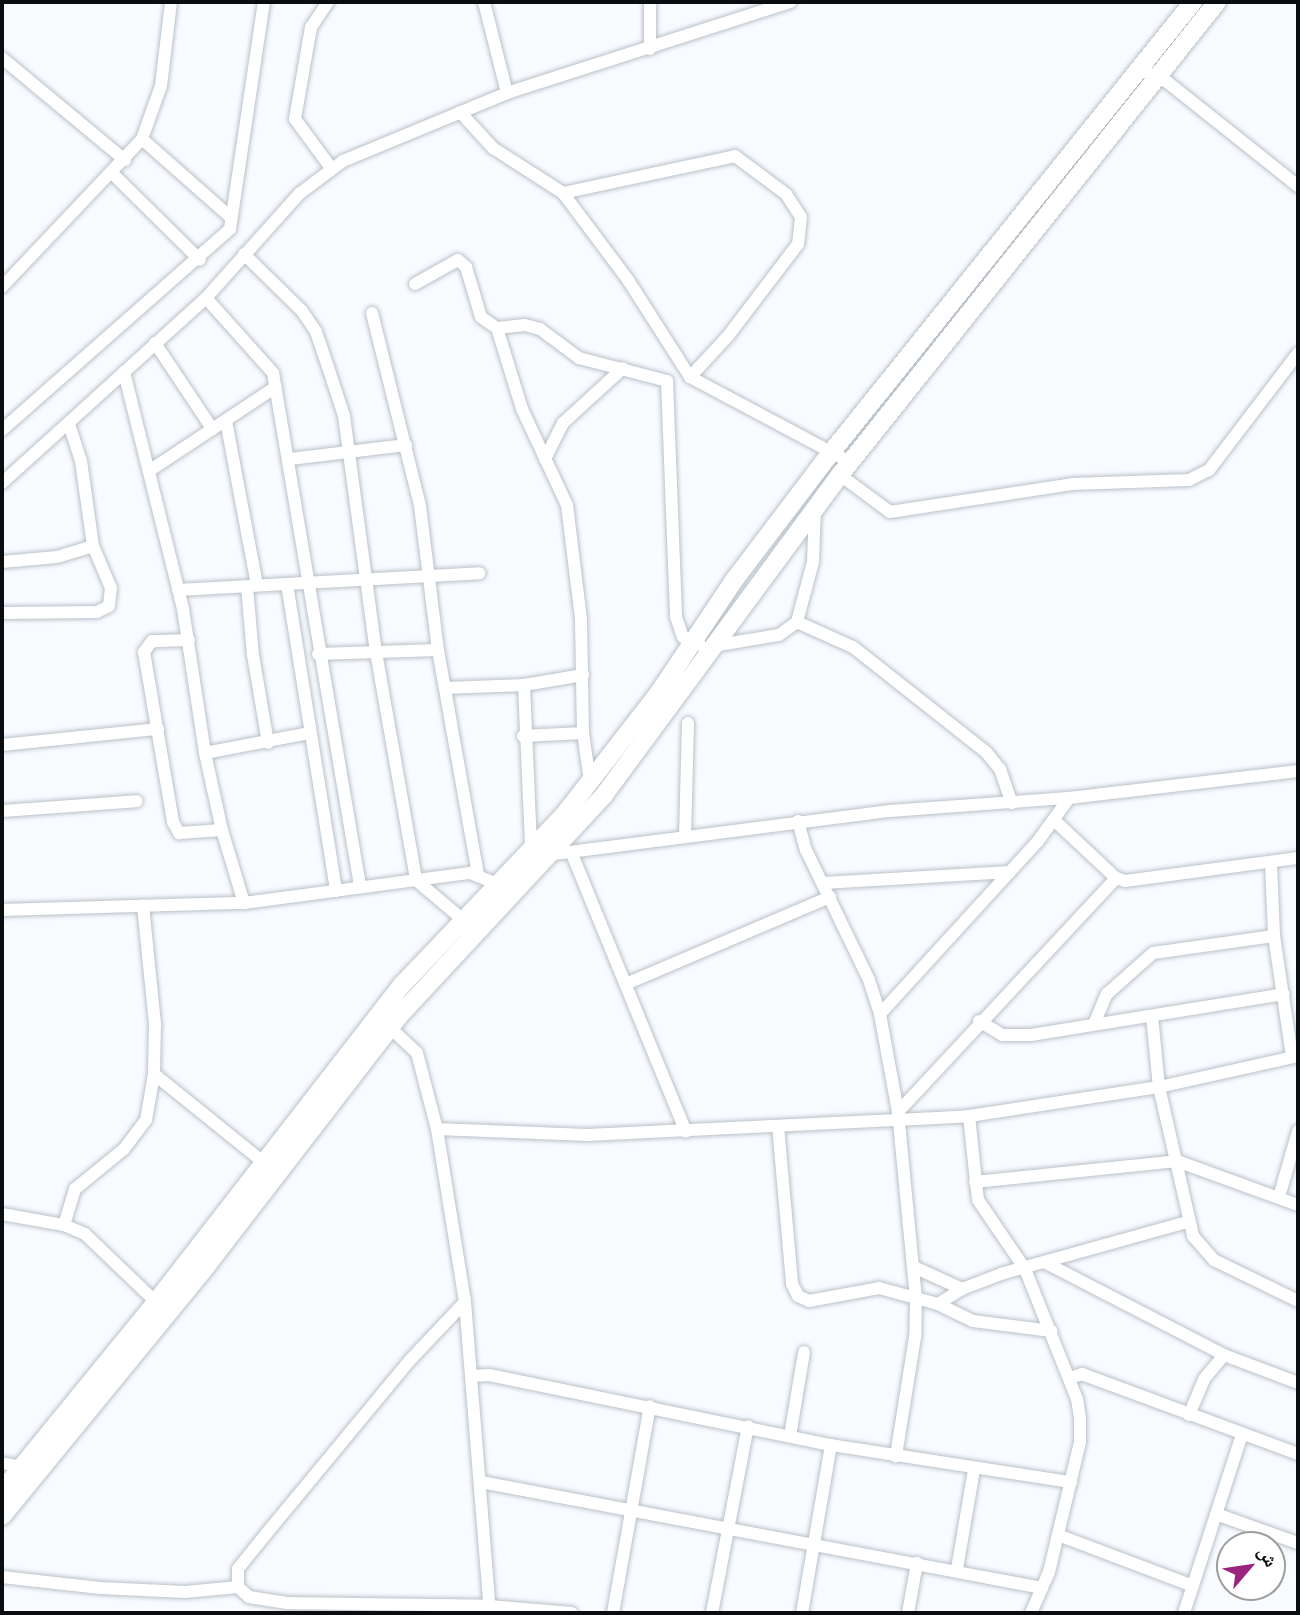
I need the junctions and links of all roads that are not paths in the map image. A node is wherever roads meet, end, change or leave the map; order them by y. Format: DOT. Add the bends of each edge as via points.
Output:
graph roads {
  1 [pos="172,2"];
  2 [pos="264,2"];
  3 [pos="328,2"];
  4 [pos="484,2"];
  5 [pos="650,2"];
  6 [pos="792,2"];
  7 [pos="1193,2"];
  8 [pos="1217,2"];
  9 [pos="650,49"];
  10 [pos="2,58"];
  11 [pos="1139,69"];
  12 [pos="1157,76"];
  13 [pos="507,93"];
  14 [pos="460,112"];
  15 [pos="142,139"];
  16 [pos="125,160"];
  17 [pos="331,169"];
  18 [pos="113,174"];
  19 [pos="1298,186"];
  20 [pos="563,193"];
  21 [pos="229,216"];
  22 [pos="244,254"];
  23 [pos="200,260"];
  24 [pos="415,284"];
  25 [pos="2,287"];
  26 [pos="206,298"];
  27 [pos="372,313"];
  28 [pos="497,328"];
  29 [pos="155,343"];
  30 [pos="1298,353"];
  31 [pos="680,363"];
  32 [pos="623,368"];
  33 [pos="124,372"];
  34 [pos="690,377"];
  35 [pos="667,381"];
  36 [pos="276,387"];
  37 [pos="226,421"];
  38 [pos="69,424"];
  39 [pos="211,427"];
  40 [pos="2,430"];
  41 [pos="406,445"];
  42 [pos="348,452"];
  43 [pos="830,454"];
  44 [pos="290,459"];
  45 [pos="545,459"];
  46 [pos="845,469"];
  47 [pos="149,471"];
  48 [pos="2,483"];
  49 [pos="815,508"];
  50 [pos="93,546"];
  51 [pos="2,562"];
  52 [pos="480,573"];
  53 [pos="432,575"];
  54 [pos="368,580"];
  55 [pos="307,583"];
  56 [pos="287,584"];
  57 [pos="252,586"];
  58 [pos="178,590"];
  59 [pos="2,613"];
  60 [pos="797,622"];
  61 [pos="189,640"];
  62 [pos="705,646"];
  63 [pos="438,650"];
  64 [pos="376,652"];
  65 [pos="318,653"];
  66 [pos="583,674"];
  67 [pos="524,685"];
  68 [pos="445,688"];
  69 [pos="688,723"];
  70 [pos="158,729"];
  71 [pos="310,733"];
  72 [pos="583,733"];
  73 [pos="523,736"];
  74 [pos="268,743"];
  75 [pos="2,745"];
  76 [pos="205,753"];
  77 [pos="1298,771"];
  78 [pos="590,781"];
  79 [pos="1069,799"];
  80 [pos="137,801"];
  81 [pos="1013,803"];
  82 [pos="2,811"];
  83 [pos="1054,820"];
  84 [pos="798,821"];
  85 [pos="222,830"];
  86 [pos="685,837"];
  87 [pos="531,847"];
  88 [pos="572,853"];
  89 [pos="554,854"];
  90 [pos="1298,858"];
  91 [pos="1271,863"];
  92 [pos="1010,872"];
  93 [pos="478,874"];
  94 [pos="1116,878"];
  95 [pos="416,880"];
  96 [pos="498,882"];
  97 [pos="823,884"];
  98 [pos="360,886"];
  99 [pos="336,891"];
  100 [pos="513,893"];
  101 [pos="830,897"];
  102 [pos="244,903"];
  103 [pos="143,906"];
  104 [pos="2,910"];
  105 [pos="469,924"];
  106 [pos="1274,936"];
  107 [pos="626,984"];
  108 [pos="1284,994"];
  109 [pos="880,1014"];
  110 [pos="1152,1016"];
  111 [pos="979,1021"];
  112 [pos="382,1022"];
  113 [pos="1094,1024"];
  114 [pos="1295,1056"];
  115 [pos="154,1074"];
  116 [pos="1160,1087"];
  117 [pos="898,1116"];
  118 [pos="969,1116"];
  119 [pos="778,1126"];
  120 [pos="437,1129"];
  121 [pos="1298,1131"];
  122 [pos="687,1132"];
  123 [pos="1177,1161"];
  124 [pos="264,1163"];
  125 [pos="279,1175"];
  126 [pos="975,1182"];
  127 [pos="1279,1197"];
  128 [pos="1298,1205"];
  129 [pos="2,1214"];
  130 [pos="1187,1222"];
  131 [pos="64,1225"];
  132 [pos="1046,1262"];
  133 [pos="914,1267"];
  134 [pos="1025,1269"];
  135 [pos="962,1289"];
  136 [pos="916,1298"];
  137 [pos="1298,1301"];
  138 [pos="465,1302"];
  139 [pos="938,1304"];
  140 [pos="162,1308"];
  141 [pos="1051,1331"];
  142 [pos="804,1352"];
  143 [pos="1224,1355"];
  144 [pos="472,1376"];
  145 [pos="1069,1378"];
  146 [pos="1298,1383"];
  147 [pos="650,1406"];
  148 [pos="1189,1415"];
  149 [pos="748,1426"];
  150 [pos="1242,1434"];
  151 [pos="790,1436"];
  152 [pos="831,1445"];
  153 [pos="1298,1454"];
  154 [pos="896,1456"];
  155 [pos="2,1463"];
  156 [pos="21,1467"];
  157 [pos="974,1470"];
  158 [pos="481,1482"];
  159 [pos="1071,1482"];
  160 [pos="2,1491"];
  161 [pos="629,1508"];
  162 [pos="1216,1514"];
  163 [pos="2,1516"];
  164 [pos="729,1528"];
  165 [pos="1058,1535"];
  166 [pos="1298,1543"];
  167 [pos="814,1546"];
  168 [pos="917,1563"];
  169 [pos="957,1569"];
  170 [pos="2,1577"];
  171 [pos="1193,1586"];
  172 [pos="237,1587"];
  173 [pos="1042,1588"];
  174 [pos="489,1610"];
  175 [pos="572,1613"];
  176 [pos="612,1613"];
  177 [pos="712,1613"];
  178 [pos="803,1613"];
  179 [pos="908,1613"];
  180 [pos="1031,1613"];
  181 [pos="1186,1613"];
  1 -- 15 [label="street" via="161,86"];
  2 -- 21 [label="street" via="243,156"];
  3 -- 17 [label="street" via="311,27 295,119"];
  4 -- 13 [label="street"];
  5 -- 9 [label="street"];
  6 -- 9 [label="street"];
  7 -- 11 [label="main road"];
  8 -- 12 [label="main road"];
  9 -- 13 [label="street"];
  10 -- 16 [label="street"];
  11 -- 12 [label="street"];
  11 -- 43 [label="main road"];
  12 -- 19 [label="street"];
  12 -- 46 [label="main road"];
  13 -- 14 [label="street"];
  14 -- 17 [label="street"];
  14 -- 20 [label="street" via="493,148"];
  15 -- 16 [label="street"];
  15 -- 21 [label="street"];
  16 -- 18 [label="street"];
  17 -- 22 [label="street" via="299,194"];
  18 -- 23 [label="street"];
  18 -- 25 [label="street"];
  20 -- 31 [label="street" via="628,280"];
  20 -- 34 [label="street" via="735,156 786,194 801,217 798,244 729,336"];
  21 -- 23 [label="street" via="230,229"];
  22 -- 26 [label="street"];
  22 -- 42 [label="street" via="291,298 316,332 344,416"];
  23 -- 40 [label="street"];
  24 -- 28 [label="street" via="458,260 466,267 481,317"];
  26 -- 29 [label="street"];
  26 -- 36 [label="street" via="273,373"];
  27 -- 41 [label="street"];
  28 -- 32 [label="street" via="525,325 540,329 579,358"];
  28 -- 45 [label="street" via="522,409"];
  29 -- 33 [label="street"];
  29 -- 39 [label="street"];
  30 -- 46 [label="street" via="1209,470 1189,480 1072,484 890,512"];
  31 -- 34 [label="street"];
  31 -- 35 [label="street"];
  32 -- 35 [label="street"];
  32 -- 45 [label="street" via="563,423"];
  33 -- 38 [label="street"];
  33 -- 47 [label="street"];
  34 -- 43 [label="street"];
  35 -- 62 [label="street" via="676,617 683,637"];
  36 -- 37 [label="street"];
  36 -- 44 [label="street"];
  37 -- 39 [label="street"];
  37 -- 57 [label="street"];
  38 -- 48 [label="street"];
  38 -- 50 [label="street" via="81,461"];
  39 -- 47 [label="street"];
  41 -- 42 [label="street"];
  41 -- 53 [label="street"];
  42 -- 44 [label="street"];
  42 -- 54 [label="street"];
  43 -- 46 [label="street"];
  43 -- 62 [label="main road" via="735,579"];
  44 -- 55 [label="street"];
  45 -- 66 [label="street" via="567,505 582,619"];
  46 -- 49 [label="main road"];
  47 -- 58 [label="street"];
  49 -- 60 [label="street" via="813,562"];
  49 -- 62 [label="main road"];
  50 -- 51 [label="street" via="57,556"];
  50 -- 59 [label="street" via="111,588 106,610"];
  52 -- 53 [label="street"];
  53 -- 54 [label="street"];
  53 -- 63 [label="street"];
  54 -- 55 [label="street"];
  54 -- 64 [label="street"];
  55 -- 56 [label="street"];
  55 -- 65 [label="street"];
  56 -- 57 [label="street"];
  56 -- 71 [label="street"];
  57 -- 58 [label="street"];
  57 -- 74 [label="street" via="253,656"];
  58 -- 61 [label="street"];
  60 -- 62 [label="street" via="779,635"];
  60 -- 81 [label="street" via="853,648 985,751 1000,769"];
  61 -- 70 [label="street" via="152,640 145,646"];
  61 -- 76 [label="street"];
  62 -- 78 [label="main road"];
  62 -- 89 [label="main road" via="604,796"];
  63 -- 64 [label="street"];
  63 -- 68 [label="street"];
  64 -- 65 [label="street"];
  64 -- 95 [label="street"];
  65 -- 98 [label="street"];
  66 -- 67 [label="street"];
  66 -- 72 [label="street"];
  67 -- 68 [label="street"];
  67 -- 73 [label="street"];
  68 -- 93 [label="street"];
  69 -- 86 [label="street"];
  70 -- 75 [label="street"];
  70 -- 85 [label="street" via="176,828 185,834"];
  71 -- 74 [label="street"];
  71 -- 99 [label="street"];
  72 -- 73 [label="street"];
  72 -- 78 [label="street"];
  73 -- 87 [label="street"];
  74 -- 76 [label="street"];
  76 -- 85 [label="street"];
  77 -- 79 [label="street"];
  78 -- 87 [label="main road"];
  79 -- 81 [label="street"];
  79 -- 83 [label="street"];
  80 -- 82 [label="street"];
  81 -- 84 [label="street"];
  83 -- 92 [label="street"];
  83 -- 94 [label="street"];
  84 -- 86 [label="street"];
  84 -- 97 [label="street"];
  85 -- 102 [label="street"];
  86 -- 88 [label="street"];
  87 -- 96 [label="main road"];
  88 -- 89 [label="street"];
  88 -- 107 [label="street"];
  89 -- 100 [label="main road"];
  90 -- 91 [label="street"];
  91 -- 94 [label="street" via="1140,882"];
  91 -- 106 [label="street"];
  92 -- 97 [label="street"];
  92 -- 109 [label="street"];
  93 -- 95 [label="street"];
  93 -- 96 [label="street"];
  94 -- 111 [label="street"];
  95 -- 98 [label="street"];
  95 -- 105 [label="street"];
  96 -- 100 [label="street"];
  96 -- 105 [label="main road"];
  97 -- 101 [label="street"];
  98 -- 99 [label="street"];
  99 -- 102 [label="street"];
  100 -- 105 [label="main road"];
  101 -- 107 [label="street"];
  101 -- 109 [label="street"];
  102 -- 103 [label="street"];
  103 -- 104 [label="street"];
  103 -- 115 [label="street" via="155,1024"];
  105 -- 112 [label="main road"];
  106 -- 108 [label="street"];
  106 -- 113 [label="street" via="1153,953 1107,994"];
  107 -- 122 [label="street"];
  108 -- 110 [label="street"];
  108 -- 114 [label="street"];
  109 -- 117 [label="street"];
  110 -- 113 [label="street"];
  110 -- 116 [label="street"];
  111 -- 113 [label="street" via="1002,1035"];
  111 -- 117 [label="street"];
  112 -- 120 [label="street" via="417,1053"];
  112 -- 124 [label="main road"];
  112 -- 125 [label="main road"];
  114 -- 116 [label="street"];
  115 -- 124 [label="street"];
  115 -- 131 [label="street" via="151,1104 138,1135 75,1189"];
  116 -- 118 [label="street"];
  116 -- 123 [label="street"];
  117 -- 118 [label="street"];
  117 -- 119 [label="street"];
  117 -- 133 [label="street"];
  118 -- 126 [label="street"];
  119 -- 122 [label="street"];
  119 -- 136 [label="street" via="787,1251 798,1296 816,1301 879,1288"];
  120 -- 122 [label="street" via="587,1135"];
  120 -- 138 [label="street"];
  121 -- 127 [label="street"];
  123 -- 126 [label="street"];
  123 -- 127 [label="street"];
  123 -- 130 [label="street"];
  124 -- 125 [label="street"];
  124 -- 140 [label="main road"];
  125 -- 140 [label="main road"];
  126 -- 134 [label="street" via="984,1213"];
  127 -- 128 [label="street"];
  129 -- 131 [label="street"];
  130 -- 132 [label="street"];
  130 -- 137 [label="street" via="1199,1247 1213,1259"];
  131 -- 140 [label="street" via="85,1234"];
  132 -- 134 [label="street"];
  132 -- 143 [label="street"];
  133 -- 135 [label="street"];
  133 -- 136 [label="street"];
  134 -- 135 [label="street"];
  134 -- 141 [label="street"];
  135 -- 139 [label="street"];
  136 -- 139 [label="street"];
  136 -- 154 [label="street" via="915,1337"];
  138 -- 144 [label="street"];
  138 -- 172 [label="street" via="410,1360 250,1553 238,1569"];
  139 -- 141 [label="street" via="973,1321"];
  140 -- 156 [label="main road"];
  140 -- 163 [label="main road"];
  141 -- 145 [label="street"];
  142 -- 151 [label="street"];
  143 -- 146 [label="street"];
  143 -- 148 [label="street" via="1204,1379"];
  144 -- 147 [label="street" via="489,1375"];
  144 -- 158 [label="street"];
  145 -- 148 [label="street" via="1082,1374"];
  145 -- 159 [label="street" via="1080,1418"];
  147 -- 149 [label="street"];
  147 -- 161 [label="street"];
  148 -- 150 [label="street"];
  149 -- 151 [label="street"];
  149 -- 164 [label="street"];
  150 -- 153 [label="street"];
  150 -- 162 [label="street"];
  151 -- 152 [label="street"];
  152 -- 154 [label="street"];
  152 -- 167 [label="street"];
  154 -- 157 [label="street"];
  155 -- 156 [label="street"];
  156 -- 160 [label="main road"];
  157 -- 159 [label="street"];
  157 -- 169 [label="street"];
  158 -- 161 [label="street"];
  158 -- 174 [label="street"];
  159 -- 165 [label="street"];
  161 -- 164 [label="street"];
  161 -- 176 [label="street"];
  162 -- 166 [label="street"];
  162 -- 171 [label="street"];
  164 -- 167 [label="street"];
  164 -- 177 [label="street"];
  165 -- 171 [label="street"];
  165 -- 173 [label="street"];
  167 -- 168 [label="street"];
  167 -- 178 [label="street"];
  168 -- 169 [label="street"];
  168 -- 179 [label="street"];
  169 -- 173 [label="street"];
  170 -- 172 [label="street" via="136,1590"];
  171 -- 181 [label="street"];
  172 -- 174 [label="street" via="249,1597 286,1603"];
  173 -- 180 [label="street"];
  174 -- 175 [label="street"];
}
